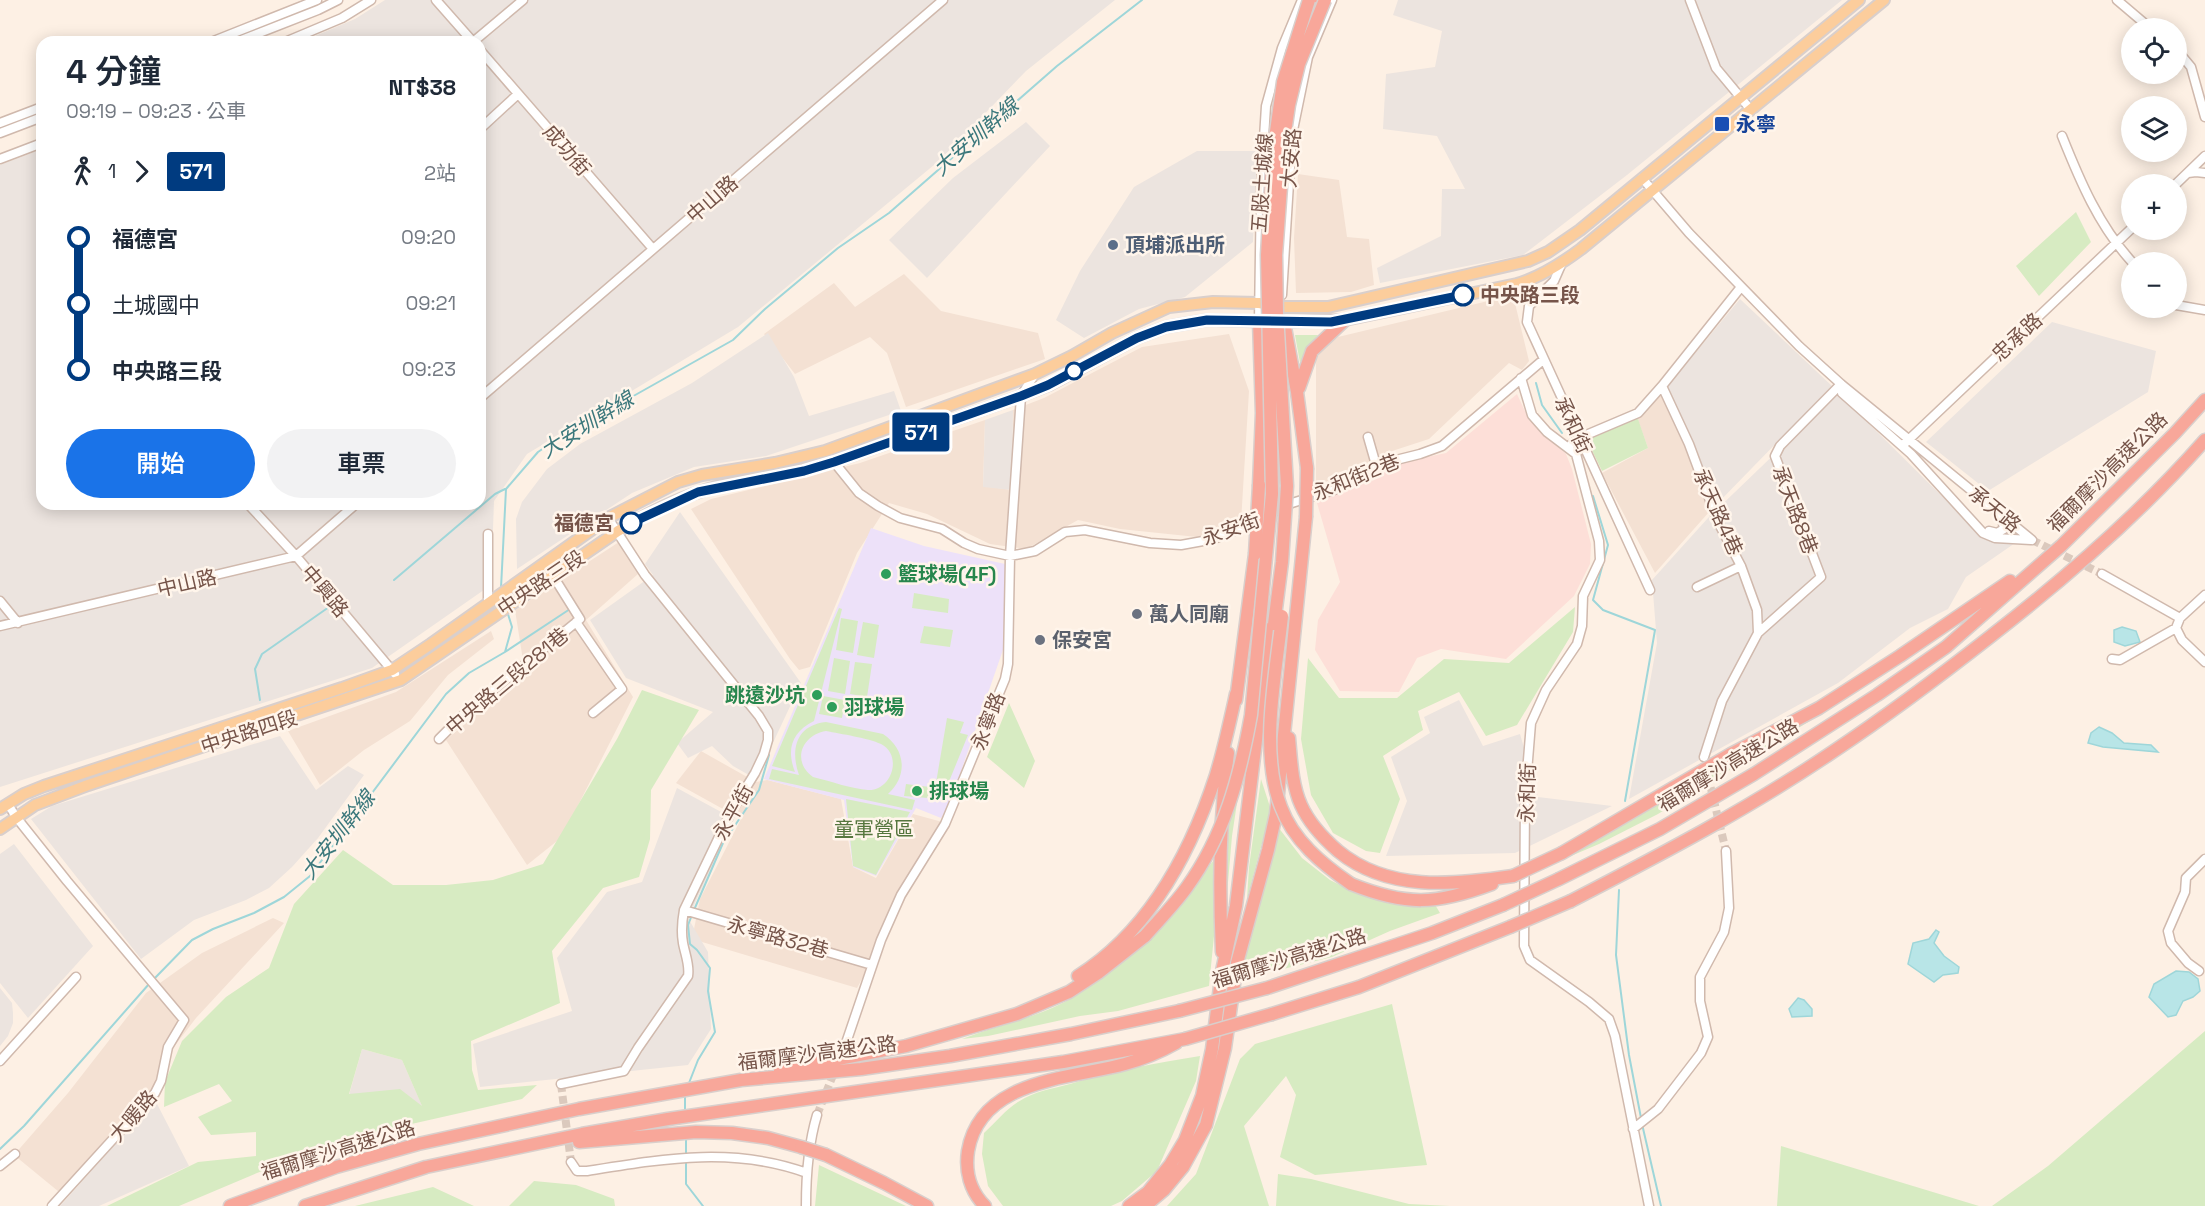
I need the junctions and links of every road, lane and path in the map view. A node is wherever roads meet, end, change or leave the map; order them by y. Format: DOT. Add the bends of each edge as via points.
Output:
graph roads {
  1 [pos="317,0"];
  2 [pos="338,0"];
  3 [pos="371,0"];
  4 [pos="436,0"];
  5 [pos="523,0"];
  6 [pos="943,0"];
  7 [pos="1302,0"];
  8 [pos="1309,0"];
  9 [pos="1316,0"];
  10 [pos="1325,0"];
  11 [pos="1332,0"];
  12 [pos="1690,0"];
  13 [pos="1884,0"];
  14 [pos="2117,0"];
  15 [pos="1857,1"];
  16 [pos="2138,18"];
  17 [pos="226,36"];
  18 [pos="251,36"];
  19 [pos="299,36"];
  20 [pos="468,36"];
  21 [pos="480,36"];
  22 [pos="1299,45"];
  23 [pos="486,57"];
  24 [pos="2187,62"];
  25 [pos="518,94"];
  26 [pos="1740,98"];
  27 [pos="36,109"];
  28 [pos="1751,110"];
  29 [pos="2205,117"];
  30 [pos="36,119"];
  31 [pos="0,123"];
  32 [pos="486,123"];
  33 [pos="0,133"];
  34 [pos="2062,136"];
  35 [pos="36,145"];
  36 [pos="2205,156"];
  37 [pos="0,159"];
  38 [pos="2188,173"];
  39 [pos="2205,173"];
  40 [pos="1642,178"];
  41 [pos="1653,190"];
  42 [pos="1575,234"];
  43 [pos="2121,238"];
  44 [pos="2115,244"];
  45 [pos="1584,247"];
  46 [pos="653,249"];
  47 [pos="2123,252"];
  48 [pos="1561,265"];
  49 [pos="1741,287"];
  50 [pos="1259,303"];
  51 [pos="1282,307"];
  52 [pos="2187,307"];
  53 [pos="2205,310"];
  54 [pos="1345,320"];
  55 [pos="1259,321"];
  56 [pos="1284,322"];
  57 [pos="1543,360"];
  58 [pos="1035,374"];
  59 [pos="1275,375"];
  60 [pos="1521,378"];
  61 [pos="1841,384"];
  62 [pos="1662,387"];
  63 [pos="1297,392"];
  64 [pos="486,393"];
  65 [pos="1021,396"];
  66 [pos="2205,400"];
  67 [pos="1368,437"];
  68 [pos="1579,438"];
  69 [pos="2205,440"];
  70 [pos="1905,443"];
  71 [pos="1568,447"];
  72 [pos="834,462"];
  73 [pos="1376,465"];
  74 [pos="254,510"];
  75 [pos="349,510"];
  76 [pos="1275,512"];
  77 [pos="2002,516"];
  78 [pos="608,518"];
  79 [pos="1971,519"];
  80 [pos="2014,526"];
  81 [pos="618,531"];
  82 [pos="488,534"];
  83 [pos="2005,538"];
  84 [pos="296,556"];
  85 [pos="1010,556"];
  86 [pos="2049,556"];
  87 [pos="545,563"];
  88 [pos="1741,566"];
  89 [pos="2102,574"];
  90 [pos="554,575"];
  91 [pos="1697,587"];
  92 [pos="1650,590"];
  93 [pos="2205,595"];
  94 [pos="0,601"];
  95 [pos="488,604"];
  96 [pos="490,618"];
  97 [pos="2180,618"];
  98 [pos="576,622"];
  99 [pos="18,623"];
  100 [pos="1272,624"];
  101 [pos="0,626"];
  102 [pos="2176,628"];
  103 [pos="1758,633"];
  104 [pos="2112,659"];
  105 [pos="2205,662"];
  106 [pos="392,670"];
  107 [pos="400,680"];
  108 [pos="1236,694"];
  109 [pos="1287,705"];
  110 [pos="593,713"];
  111 [pos="439,739"];
  112 [pos="1704,757"];
  113 [pos="4,807"];
  114 [pos="16,817"];
  115 [pos="0,829"];
  116 [pos="1726,852"];
  117 [pos="2205,859"];
  118 [pos="1513,876"];
  119 [pos="684,910"];
  120 [pos="1237,963"];
  121 [pos="872,965"];
  122 [pos="1222,971"];
  123 [pos="2199,971"];
  124 [pos="76,977"];
  125 [pos="996,1020"];
  126 [pos="1185,1039"];
  127 [pos="846,1044"];
  128 [pos="0,1061"];
  129 [pos="741,1080"];
  130 [pos="561,1084"];
  131 [pos="817,1115"];
  132 [pos="1635,1127"];
  133 [pos="15,1154"];
  134 [pos="571,1162"];
  135 [pos="0,1166"];
  136 [pos="426,1167"];
  137 [pos="807,1173"];
  138 [pos="52,1206"];
  139 [pos="230,1206"];
  140 [pos="305,1206"];
  141 [pos="806,1206"];
  142 [pos="927,1206"];
  143 [pos="985,1206"];
  144 [pos="1129,1206"];
  145 [pos="1145,1206"];
  146 [pos="1649,1206"];
  1 -- 17 [label="street"];
  2 -- 18 [label="street"];
  3 -- 19 [label="street" via="342,18"];
  4 -- 20 [label="street"];
  5 -- 21 [label="street"];
  6 -- 46 [label="street, 中山路"];
  7 -- 50 [label="street, 大安路" via="1282,48 1266,106"];
  8 -- 22 [label="highway, 五股土城線, bridge"];
  9 -- 22 [label="highway, bridge"];
  10 -- 22 [label="highway, 五股土城線, bridge"];
  11 -- 51 [label="street, 大安路" via="1308,57 1292,135"];
  12 -- 26 [label="street" via="1716,68"];
  13 -- 28 [label="main road, 中央路三段"];
  14 -- 16 [label="street"];
  15 -- 26 [label="main road, 中央路三段"];
  22 -- 59 [label="highway, 五股土城線, bridge" via="1281,90 1273,153 1267,255"];
  23 -- 25 [label="street, 成功街"];
  24 -- 29 [label="street"];
  25 -- 32 [label="street"];
  25 -- 46 [label="street, 成功街"];
  26 -- 28 [label="street"];
  26 -- 40 [label="main road, 中央路三段"];
  27 -- 31 [label="street"];
  28 -- 41 [label="main road, 中央路三段"];
  30 -- 33 [label="street"];
  34 -- 44 [label="street" via="2079,181"];
  35 -- 37 [label="street"];
  36 -- 38 [label="street"];
  38 -- 39 [label="street"];
  40 -- 41 [label="street, 承天路"];
  40 -- 42 [label="main road, 中央路三段"];
  41 -- 45 [label="main road, 中央路三段"];
  41 -- 49 [label="street, 承天路"];
  42 -- 45 [label="main road"];
  42 -- 51 [label="main road, 中央路三段" via="1528,261 1328,307"];
  43 -- 44 [label="street, 忠承路"];
  44 -- 47 [label="street"];
  44 -- 70 [label="street, 忠承路"];
  45 -- 48 [label="main road, 中央路三段"];
  46 -- 64 [label="street, 中山路"];
  48 -- 54 [label="main road, 中央路三段" via="1517,284"];
  48 -- 57 [label="street, 承和街" via="1554,280 1527,312 1527,322"];
  49 -- 61 [label="street, 承天路"];
  49 -- 62 [label="street"];
  50 -- 51 [label="main road, 中央路三段"];
  50 -- 55 [label="street, 大安路"];
  50 -- 58 [label="main road, 中央路三段" via="1213,302 1169,307"];
  51 -- 56 [label="street, 大安路"];
  52 -- 53 [label="street"];
  54 -- 56 [label="main road, 中央路三段"];
  54 -- 63 [label="highway" via="1312,351"];
  55 -- 56 [label="main road, 中央路三段"];
  55 -- 65 [label="main road, 中央路三段" via="1207,320 1166,327"];
  55 -- 108 [label="highway, bridge" via="1262,413 1255,554"];
  56 -- 63 [label="highway"];
  57 -- 60 [label="street, 永和街2巷"];
  57 -- 68 [label="street, 承和街"];
  58 -- 65 [label="street, 永寧路"];
  58 -- 78 [label="main road, 中央路三段" via="825,451 678,482"];
  59 -- 100 [label="highway, bridge" via="1280,490"];
  59 -- 118 [label="highway, bridge" via="1291,439 1294,495 1269,743 1281,807 1309,850 1329,869 1350,884 1379,895 1409,901 1440,899"];
  59 -- 125 [label="highway, bridge" via="1272,494 1251,715 1226,815 1203,864 1145,936 1069,992"];
  60 -- 71 [label="street, 永和街" via="1532,415"];
  60 -- 73 [label="street, 永和街2巷" via="1442,446"];
  61 -- 70 [label="street, 承天路"];
  61 -- 103 [label="street, 承天路8巷" via="1780,446 1775,456 1821,577"];
  62 -- 68 [label="street" via="1638,413"];
  62 -- 88 [label="street, 承天路4巷" via="1689,444 1718,522"];
  63 -- 109 [label="highway, bridge" via="1307,468 1306,517"];
  65 -- 72 [label="main road, 中央路三段"];
  65 -- 85 [label="street, 永寧路"];
  66 -- 86 [label="highway, 福爾摩沙高速公路"];
  67 -- 73 [label="street"];
  68 -- 71 [label="street"];
  68 -- 92 [label="street, 承和街"];
  69 -- 126 [label="highway, bridge" via="2125,522 2030,605 1887,715 1770,792 1671,849 1510,927 1359,987"];
  70 -- 77 [label="street, 承天路"];
  70 -- 79 [label="street, 承天路"];
  71 -- 132 [label="street, 永和街" via="1576,454 1599,541 1600,560 1583,596 1577,644 1546,690 1531,723 1524,946 1530,960 1609,1019"];
  72 -- 81 [label="main road, 中央路三段" via="698,492"];
  72 -- 85 [label="street" via="859,493 900,518 942,529 978,549"];
  73 -- 76 [label="street, 永和街2巷" via="1334,490"];
  74 -- 84 [label="street, 中興路"];
  75 -- 84 [label="street, 中山路"];
  76 -- 85 [label="street, 永安街" via="1214,539 1181,545 1075,530 1035,551"];
  77 -- 79 [label="street" via="2004,530 1997,532"];
  77 -- 80 [label="street, 承天路"];
  78 -- 81 [label="street, 永平街"];
  78 -- 87 [label="main road, 中央路三段"];
  79 -- 83 [label="street, 承天路" via="1983,533"];
  80 -- 83 [label="street"];
  80 -- 83 [label="street, 承天路" via="2032,540"];
  81 -- 90 [label="main road, 中央路三段"];
  81 -- 119 [label="street, 永平街" via="645,575 768,731 755,773 731,812"];
  82 -- 95 [label="street"];
  84 -- 99 [label="street, 中山路"];
  84 -- 106 [label="street, 中興路"];
  85 -- 121 [label="street, 永寧路" via="1005,679 947,821 901,895"];
  86 -- 118 [label="highway, bridge" via="1819,708 1731,754 1562,853"];
  86 -- 129 [label="highway, 福爾摩沙高速公路, bridge" via="1946,646 1754,774 1660,829 1503,905 1267,988 1179,1011 950,1056"];
  87 -- 90 [label="street, 中央路三段281巷"];
  87 -- 95 [label="main road, 中央路三段"];
  88 -- 91 [label="street"];
  88 -- 103 [label="street, 承天路4巷" via="1757,610"];
  89 -- 97 [label="street"];
  90 -- 96 [label="main road, 中央路三段"];
  90 -- 98 [label="street, 中央路三段281巷" via="580,619"];
  93 -- 97 [label="street"];
  94 -- 99 [label="street"];
  95 -- 106 [label="main road, 中央路四段"];
  96 -- 107 [label="main road, 中央路四段"];
  97 -- 102 [label="street"];
  98 -- 110 [label="street" via="622,689"];
  98 -- 111 [label="street, 中央路三段281巷"];
  99 -- 101 [label="street, 中山路"];
  100 -- 120 [label="highway"];
  100 -- 122 [label="highway" via="1236,906"];
  102 -- 104 [label="street" via="2120,660"];
  102 -- 105 [label="street" via="2182,640"];
  103 -- 112 [label="street" via="1722,701"];
  106 -- 107 [label="street, 中興路"];
  106 -- 113 [label="main road, 中央路四段" via="44,786"];
  107 -- 114 [label="main road, 中央路四段" via="88,785 35,805"];
  108 -- 122 [label="highway" via="1225,776"];
  108 -- 125 [label="highway" via="1216,774 1196,828 1163,891 1122,940 1088,970 1055,992"];
  109 -- 118 [label="highway" via="1292,770 1300,804 1313,826 1354,864 1411,882 1474,882"];
  109 -- 120 [label="highway" via="1276,814"];
  113 -- 114 [label="street"];
  114 -- 115 [label="main road, 中央路四段"];
  114 -- 138 [label="street, 大暖路" via="184,1020 168,1047 155,1093"];
  116 -- 132 [label="street" via="1729,908 1724,932 1700,977 1700,1001 1708,1038 1658,1109"];
  117 -- 123 [label="street" via="2186,878 2185,892 2168,931 2171,943"];
  119 -- 121 [label="street, 永寧路32巷"];
  119 -- 130 [label="street, 永平街" via="688,976 624,1071"];
  120 -- 145 [label="highway" via="1225,1048 1206,1125 1183,1167"];
  121 -- 127 [label="street, 永寧路"];
  122 -- 144 [label="highway" via="1202,1096 1185,1140 1148,1192"];
  124 -- 128 [label="street"];
  125 -- 129 [label="highway" via="906,1046"];
  126 -- 136 [label="highway" via="964,1078 582,1134"];
  126 -- 143 [label="highway" via="1124,1064 1043,1081 989,1110 976,1125 966,1162 970,1182"];
  129 -- 139 [label="highway, 福爾摩沙高速公路" via="579,1109 418,1144 336,1167"];
  131 -- 137 [label="street"];
  132 -- 146 [label="street, 永和街"];
  133 -- 135 [label="street"];
  134 -- 137 [label="street" via="577,1171 586,1171 691,1156 724,1156 784,1165"];
  136 -- 140 [label="highway"];
  136 -- 142 [label="highway, bridge" via="582,1142 732,1133 768,1138 825,1155"];
  137 -- 141 [label="street"];
}
